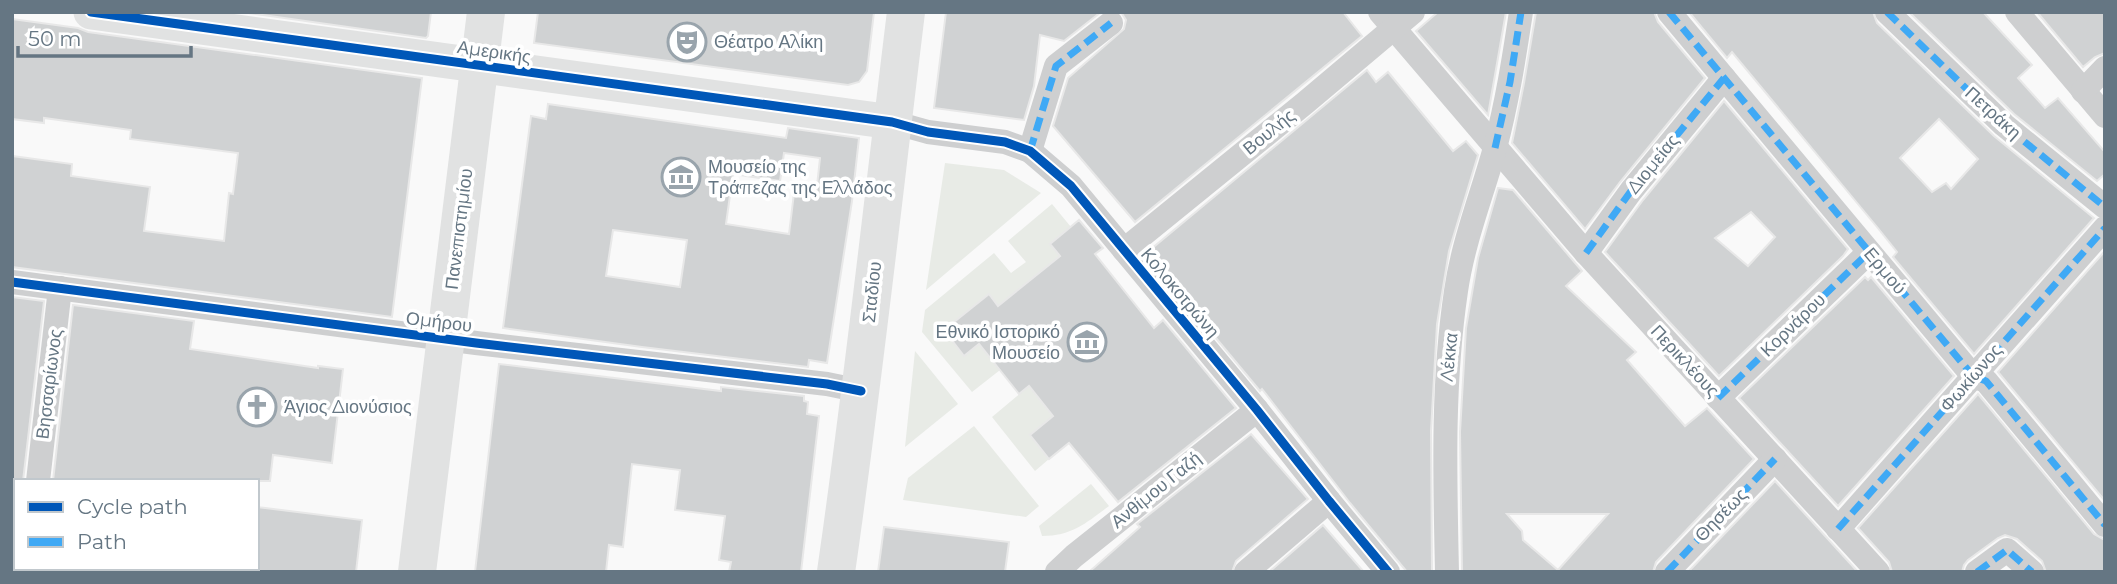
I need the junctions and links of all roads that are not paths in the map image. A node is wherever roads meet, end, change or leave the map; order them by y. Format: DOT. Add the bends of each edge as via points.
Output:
graph roads {
  1 [pos="94,12"];
  2 [pos="486,12"];
  3 [pos="906,12"];
  4 [pos="1413,12"];
  5 [pos="1521,12"];
  6 [pos="1669,12"];
  7 [pos="1887,12"];
  8 [pos="2017,12"];
  9 [pos="1387,20"];
  10 [pos="1111,23"];
  11 [pos="479,66"];
  12 [pos="2105,68"];
  13 [pos="1724,78"];
  14 [pos="2083,91"];
  15 [pos="2105,116"];
  16 [pos="892,122"];
  17 [pos="1495,148"];
  18 [pos="1030,151"];
  19 [pos="2105,207"];
  20 [pos="2105,228"];
  21 [pos="1124,250"];
  22 [pos="1869,252"];
  23 [pos="1586,253"];
  24 [pos="12,282"];
  25 [pos="60,288"];
  26 [pos="445,339"];
  27 [pos="1973,376"];
  28 [pos="862,391"];
  29 [pos="1718,398"];
  30 [pos="1257,410"];
  31 [pos="1775,459"];
  32 [pos="38,479"];
  33 [pos="1329,501"];
  34 [pos="2105,525"];
  35 [pos="1838,529"];
  36 [pos="416,572"];
  37 [pos="836,572"];
  38 [pos="1057,572"];
  39 [pos="1246,572"];
  40 [pos="1388,572"];
  41 [pos="1447,572"];
  42 [pos="1667,572"];
  43 [pos="1878,572"];
  44 [pos="1977,572"];
  45 [pos="2032,572"];
  1 -- 11 [label="street, Αμερικής"];
  2 -- 11 [label="main road, Πανεπιστημίου"];
  3 -- 16 [label="main road, Σταδίου"];
  4 -- 9 [label="street, Βουλής"];
  5 -- 17 [label="street, Λέκκα"];
  6 -- 13 [label="street, Ερμού"];
  7 -- 19 [label="street, Πετράκη" via="2004,125"];
  8 -- 14 [label="street"];
  9 -- 17 [label="street, Περικλέους"];
  9 -- 21 [label="street, Βουλής" via="1305,103"];
  10 -- 18 [label="street" via="1056,66"];
  11 -- 16 [label="street, Αμερικής"];
  11 -- 26 [label="main road, Πανεπιστημίου"];
  12 -- 14 [label="street"];
  13 -- 22 [label="street, Ερμού"];
  13 -- 23 [label="street, Διομείας"];
  14 -- 15 [label="street"];
  16 -- 18 [label="street, Κολοκοτρώνη" via="928,132 1005,142"];
  16 -- 28 [label="main road, Σταδίου"];
  17 -- 23 [label="street, Περικλέους"];
  17 -- 41 [label="street, Λέκκα" via="1458,281 1449,348 1444,430"];
  18 -- 21 [label="street, Κολοκοτρώνη" via="1071,186"];
  20 -- 27 [label="street, Φωκίωνος"];
  21 -- 30 [label="street, Κολοκοτρώνη"];
  22 -- 27 [label="street, Ερμού"];
  22 -- 29 [label="street, Κορνάρου"];
  23 -- 29 [label="street, Περικλέους"];
  24 -- 25 [label="street, Ομήρου"];
  25 -- 26 [label="street, Ομήρου"];
  25 -- 32 [label="street, Βησσαρίωνος"];
  26 -- 28 [label="street, Ομήρου"];
  26 -- 36 [label="main road, Πανεπιστημίου"];
  27 -- 34 [label="street, Ερμού" via="1986,381"];
  27 -- 35 [label="street, Φωκίωνος"];
  28 -- 37 [label="main road, Σταδίου"];
  29 -- 31 [label="street, Περικλέους"];
  30 -- 33 [label="street, Κολοκοτρώνη"];
  30 -- 38 [label="street, Ανθίμου Γαζή"];
  31 -- 35 [label="street, Περικλέους"];
  31 -- 42 [label="street, Θησέως"];
  33 -- 39 [label="street"];
  33 -- 40 [label="street, Κολοκοτρώνη"];
  35 -- 43 [label="street, Περικλέους"];
  44 -- 45 [label="street" via="2007,550"];
}
